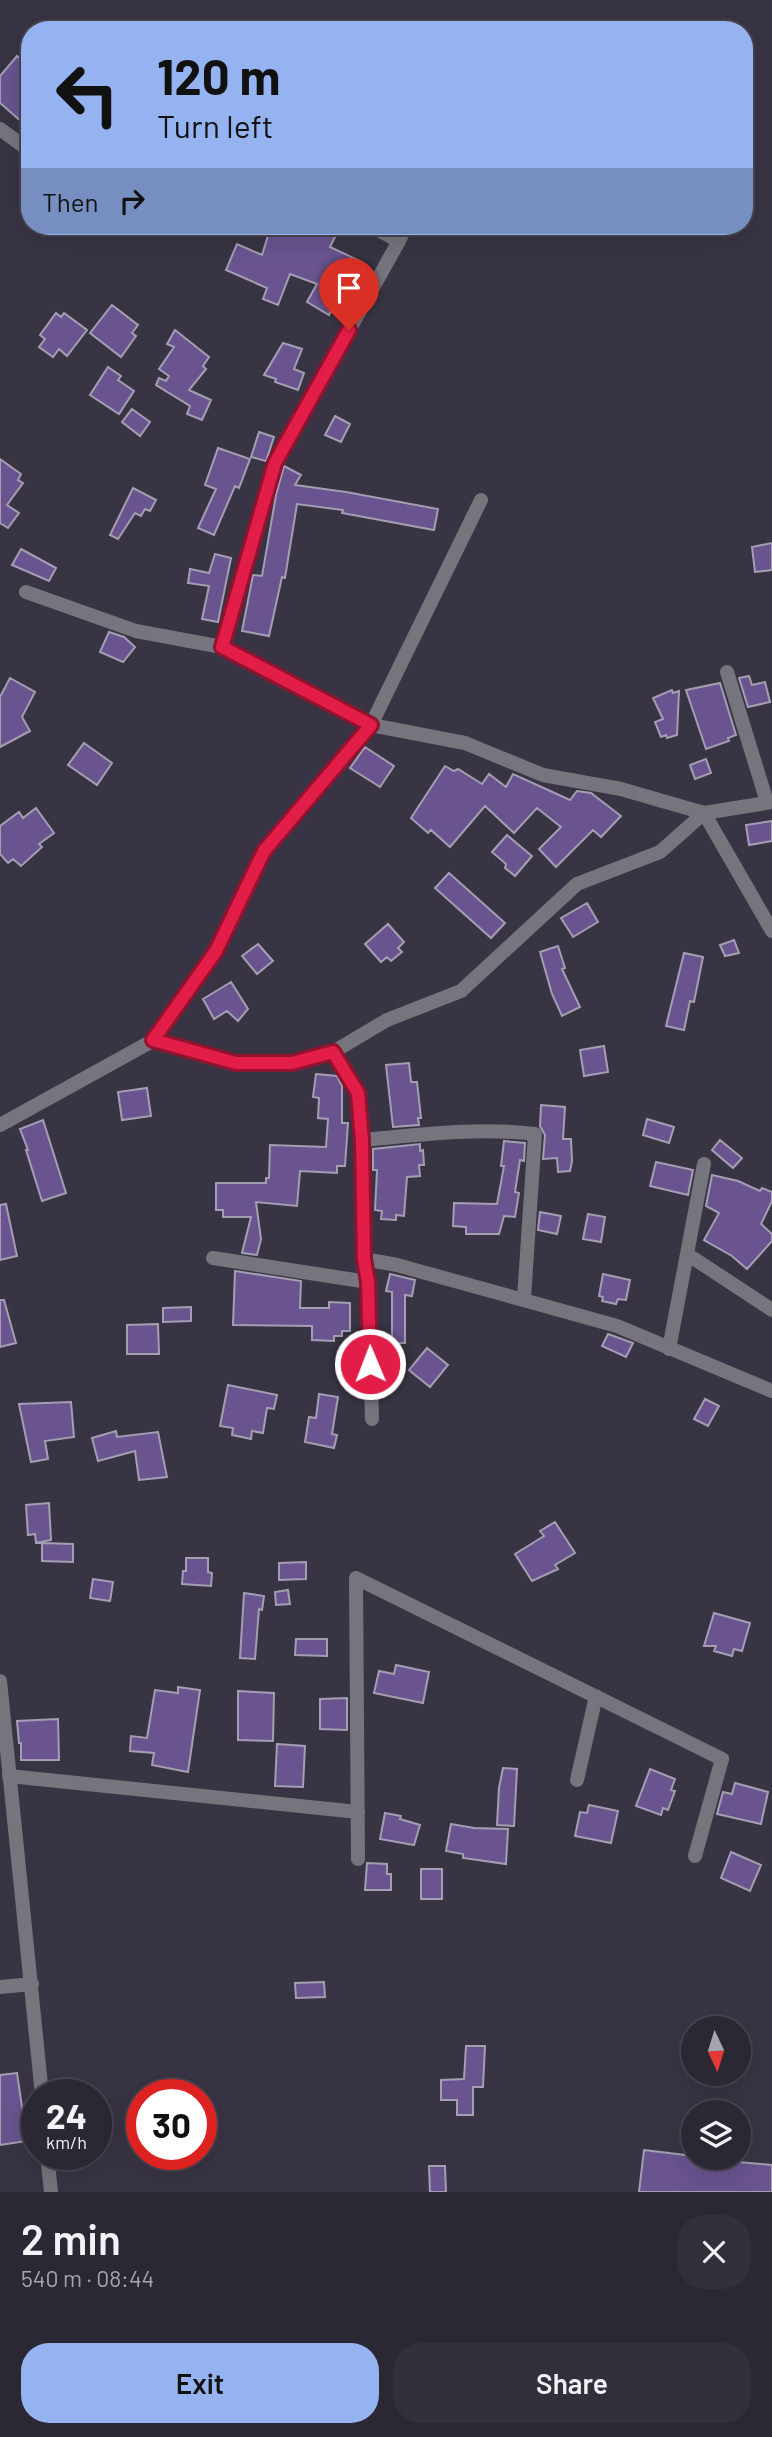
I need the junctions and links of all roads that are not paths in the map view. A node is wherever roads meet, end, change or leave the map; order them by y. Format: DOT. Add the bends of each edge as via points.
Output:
graph roads {
  1 [pos="0,130"];
  2 [pos="21,145"];
  3 [pos="387,235"];
  4 [pos="402,235"];
  5 [pos="399,242"];
  6 [pos="481,500"];
  7 [pos="26,592"];
  8 [pos="222,647"];
  9 [pos="727,672"];
  10 [pos="371,725"];
  11 [pos="769,802"];
  12 [pos="704,813"];
  13 [pos="772,931"];
  14 [pos="153,1040"];
  15 [pos="333,1052"];
  16 [pos="0,1125"];
  17 [pos="362,1140"];
  18 [pos="704,1164"];
  19 [pos="687,1254"];
  20 [pos="213,1258"];
  21 [pos="364,1259"];
  22 [pos="368,1282"];
  23 [pos="524,1298"];
  24 [pos="772,1310"];
  25 [pos="669,1349"];
  26 [pos="772,1391"];
  27 [pos="372,1419"];
  28 [pos="0,1681"];
  29 [pos="596,1696"];
  30 [pos="9,1776"];
  31 [pos="577,1780"];
  32 [pos="358,1812"];
  33 [pos="695,1856"];
  34 [pos="358,1859"];
  35 [pos="32,1984"];
  36 [pos="0,1987"];
  37 [pos="41,2079"];
  38 [pos="49,2170"];
  39 [pos="51,2192"];
  1 -- 2 [label="street"];
  3 -- 5 [label="street"];
  4 -- 5 [label="street"];
  5 -- 8 [label="street" via="275,463"];
  6 -- 10 [label="street"];
  7 -- 8 [label="street" via="136,631"];
  8 -- 10 [label="street"];
  9 -- 11 [label="street"];
  10 -- 12 [label="street" via="465,743 542,775 621,789"];
  10 -- 14 [label="street" via="264,851 216,951"];
  11 -- 12 [label="street"];
  12 -- 13 [label="street"];
  12 -- 15 [label="street" via="660,852 577,884 461,991 387,1020"];
  14 -- 15 [label="street" via="236,1063 292,1063"];
  14 -- 16 [label="street"];
  15 -- 17 [label="street" via="358,1093"];
  17 -- 21 [label="street"];
  17 -- 23 [label="street" via="465,1131 534,1134"];
  18 -- 19 [label="street"];
  19 -- 24 [label="street"];
  19 -- 25 [label="street"];
  20 -- 22 [label="street"];
  21 -- 22 [label="street"];
  21 -- 23 [label="street"];
  22 -- 27 [label="street"];
  23 -- 25 [label="street" via="617,1326"];
  25 -- 26 [label="street"];
  28 -- 30 [label="street"];
  29 -- 31 [label="street"];
  29 -- 32 [label="street" via="356,1578"];
  29 -- 33 [label="street" via="722,1759"];
  30 -- 32 [label="street"];
  30 -- 35 [label="street"];
  32 -- 34 [label="street"];
  35 -- 36 [label="street"];
  35 -- 37 [label="street"];
  38 -- 39 [label="street"];
}
